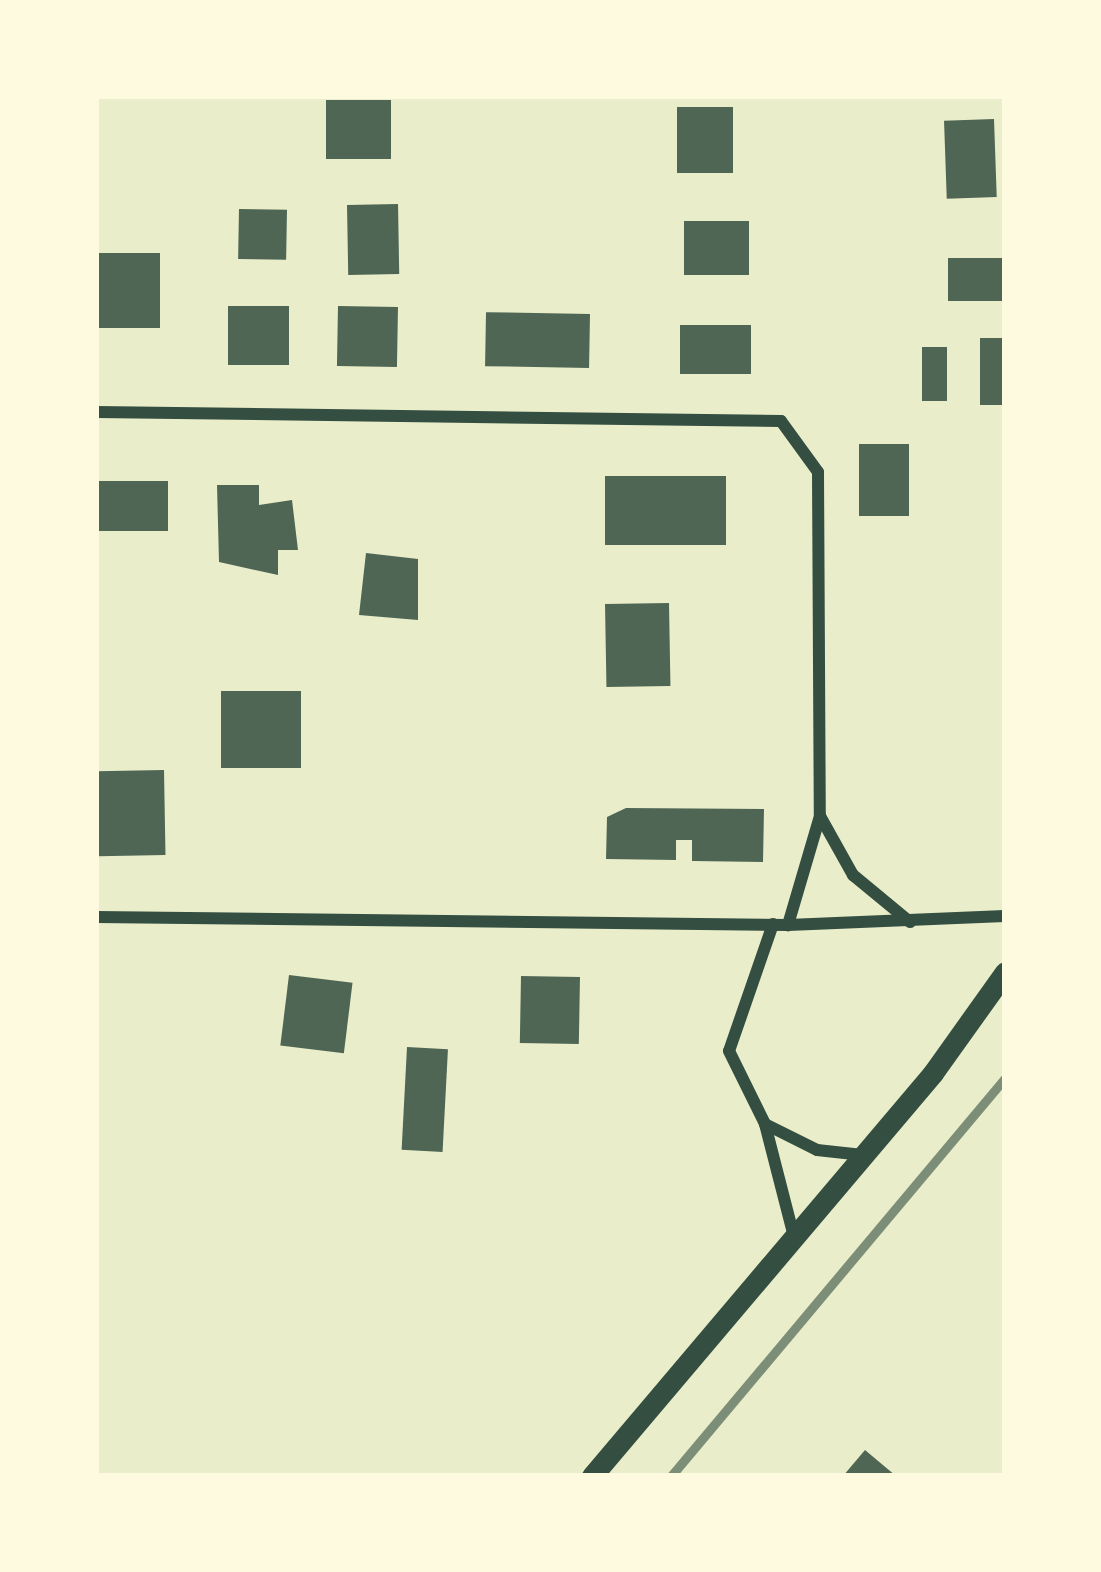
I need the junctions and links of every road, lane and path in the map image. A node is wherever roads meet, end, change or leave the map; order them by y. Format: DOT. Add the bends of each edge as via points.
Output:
graph roads {
  1 [pos="96,412"];
  2 [pos="820,816"];
  3 [pos="1005,916"];
  4 [pos="96,917"];
  5 [pos="910,922"];
  6 [pos="773,924"];
  7 [pos="788,925"];
  8 [pos="1005,972"];
  9 [pos="765,1124"];
  10 [pos="863,1155"];
  11 [pos="794,1237"];
  12 [pos="592,1476"];
  1 -- 2 [label="street" via="782,421 818,472"];
  2 -- 5 [label="street" via="853,875"];
  2 -- 7 [label="street"];
  3 -- 5 [label="street"];
  4 -- 6 [label="street"];
  5 -- 7 [label="street"];
  6 -- 7 [label="street"];
  6 -- 9 [label="street" via="729,1051"];
  8 -- 10 [label="street"];
  9 -- 10 [label="street" via="817,1150"];
  9 -- 11 [label="street"];
  10 -- 11 [label="street"];
  11 -- 12 [label="street"];
}
